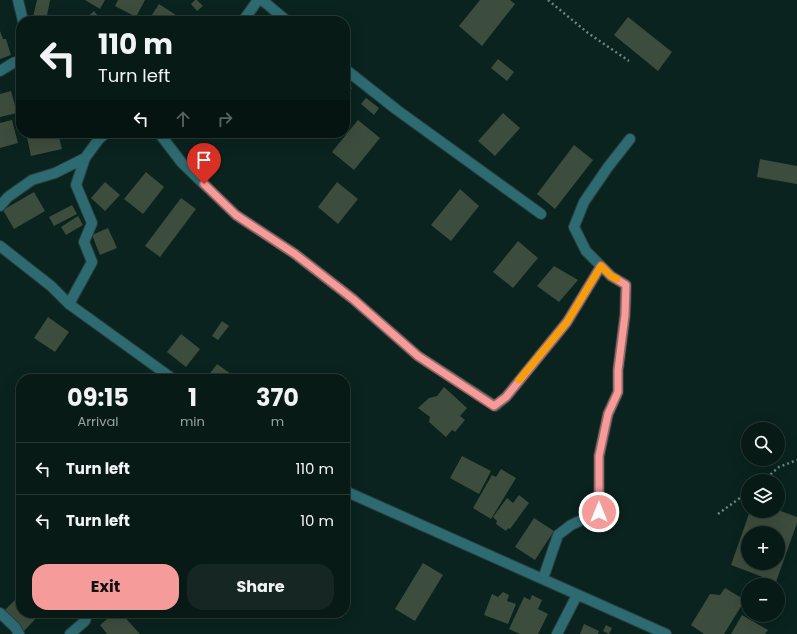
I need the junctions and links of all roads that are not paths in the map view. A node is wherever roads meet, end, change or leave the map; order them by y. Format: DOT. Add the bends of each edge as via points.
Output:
graph roads {
  1 [pos="18,0"];
  2 [pos="258,0"];
  3 [pos="262,0"];
  4 [pos="22,16"];
  5 [pos="247,16"];
  6 [pos="281,16"];
  7 [pos="16,62"];
  8 [pos="0,71"];
  9 [pos="350,73"];
  10 [pos="100,138"];
  11 [pos="163,138"];
  12 [pos="630,139"];
  13 [pos="85,158"];
  14 [pos="0,206"];
  15 [pos="541,214"];
  16 [pos="0,246"];
  17 [pos="601,266"];
  18 [pos="69,304"];
  19 [pos="166,374"];
  20 [pos="350,493"];
  21 [pos="545,574"];
  22 [pos="577,595"];
  23 [pos="0,613"];
  24 [pos="86,618"];
  25 [pos="19,634"];
  26 [pos="70,634"];
  27 [pos="557,634"];
  28 [pos="666,634"];
  1 -- 4 [label="street"];
  2 -- 5 [label="street"];
  3 -- 6 [label="street"];
  7 -- 8 [label="street"];
  9 -- 15 [label="street"];
  10 -- 13 [label="street"];
  11 -- 17 [label="street" via="182,163 236,215 295,254 353,299 418,356 494,406 506,397 567,322"];
  12 -- 17 [label="street" via="584,202 574,227 586,251"];
  13 -- 14 [label="street" via="32,180"];
  13 -- 18 [label="street" via="76,185 92,223 84,242 92,262"];
  16 -- 18 [label="street" via="51,286"];
  17 -- 21 [label="street" via="626,285 618,392 608,414 599,456 599,512 571,525 558,536"];
  18 -- 19 [label="street"];
  20 -- 22 [label="street"];
  22 -- 27 [label="street"];
  22 -- 28 [label="street"];
  23 -- 25 [label="street"];
  24 -- 26 [label="street"];
}
